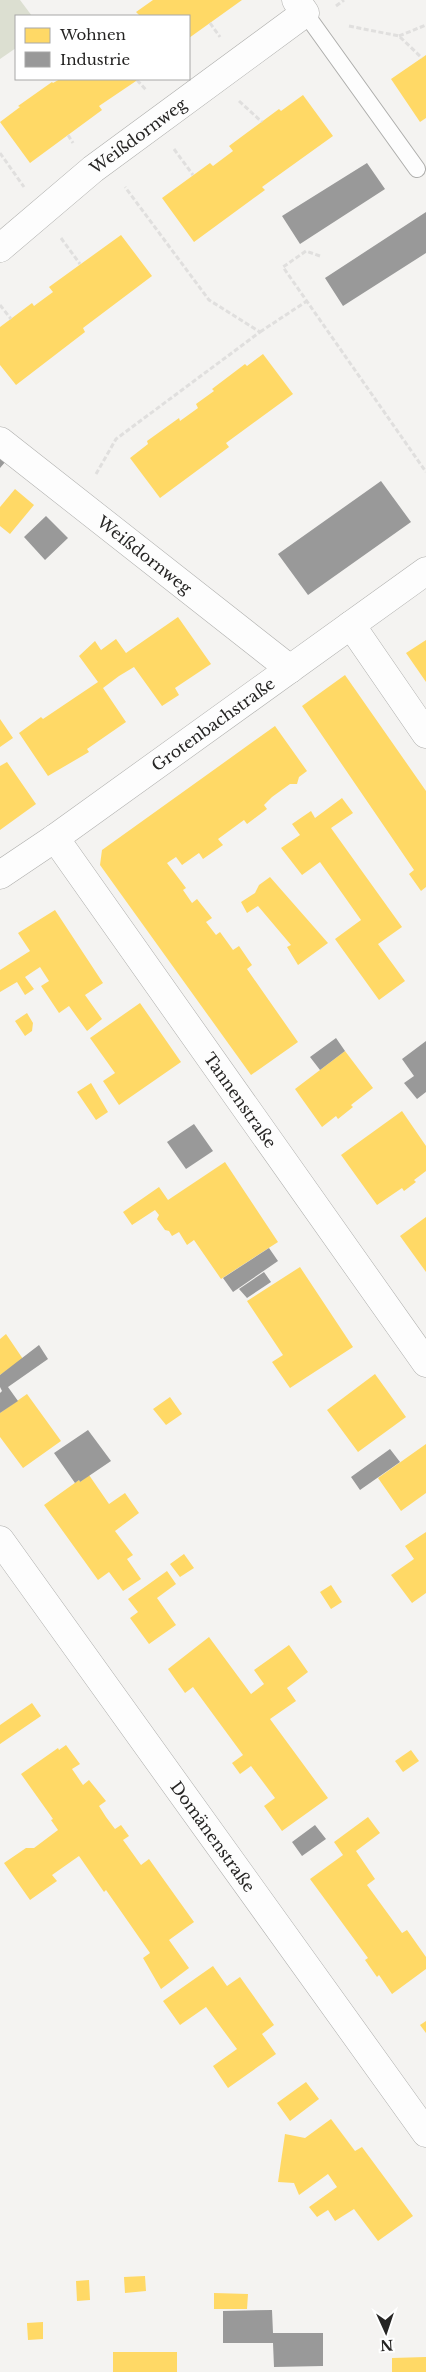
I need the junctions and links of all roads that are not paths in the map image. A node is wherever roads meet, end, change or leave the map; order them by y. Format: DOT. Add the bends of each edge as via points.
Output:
graph roads {
  1 [pos="300,6"];
  2 [pos="417,169"];
  3 [pos="0,248"];
  4 [pos="0,441"];
  5 [pos="426,571"];
  6 [pos="351,625"];
  7 [pos="290,669"];
  8 [pos="426,734"];
  9 [pos="55,838"];
  10 [pos="0,875"];
  11 [pos="426,1363"];
  12 [pos="0,1540"];
  13 [pos="426,2133"];
  1 -- 2 [label="lane"];
  1 -- 3 [label="street, Weißdornweg" via="105,160"];
  4 -- 7 [label="street, Weißdornweg"];
  5 -- 6 [label="street, Grotenbachstraße"];
  6 -- 7 [label="street, Grotenbachstraße"];
  6 -- 8 [label="street"];
  7 -- 9 [label="street, Grotenbachstraße"];
  9 -- 10 [label="street, Grotenbachstraße"];
  9 -- 11 [label="street, Tannenstraße"];
  12 -- 13 [label="street, Domänenstraße"];
}
